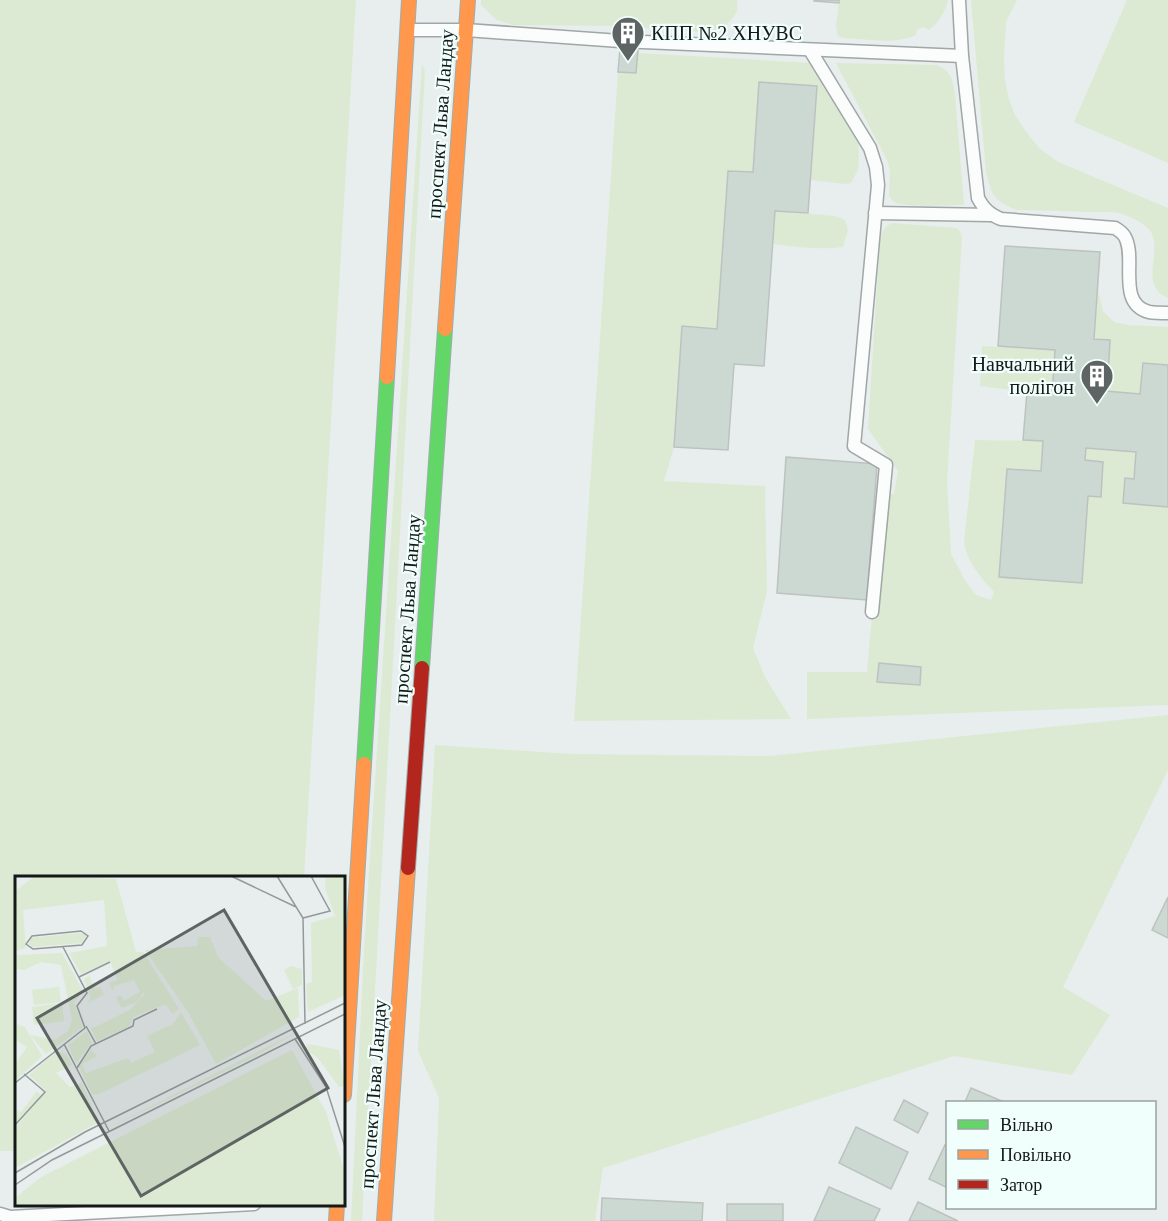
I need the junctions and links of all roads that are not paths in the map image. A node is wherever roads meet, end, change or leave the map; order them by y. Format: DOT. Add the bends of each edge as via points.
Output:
graph roads {
  1 [pos="410,0"];
  2 [pos="468,0"];
  3 [pos="959,0"];
  4 [pos="408,30"];
  5 [pos="466,30"];
  6 [pos="810,50"];
  7 [pos="962,56"];
  8 [pos="875,213"];
  9 [pos="991,215"];
  10 [pos="1168,313"];
  11 [pos="872,612"];
  12 [pos="345,1078"];
  13 [pos="216,1206"];
  14 [pos="337,1206"];
  15 [pos="0,1214"];
  16 [pos="336,1221"];
  17 [pos="384,1221"];
  1 -- 4 [label="main road, проспект Льва Ландау"];
  2 -- 5 [label="main road, проспект Льва Ландау"];
  3 -- 7 [label="lane"];
  4 -- 5 [label="lane"];
  4 -- 12 [label="main road, проспект Льва Ландау"];
  5 -- 6 [label="lane"];
  5 -- 17 [label="main road, проспект Льва Ландау"];
  6 -- 7 [label="lane"];
  6 -- 8 [label="lane" via="870,148 878,185"];
  7 -- 9 [label="lane" via="978,198"];
  8 -- 9 [label="lane"];
  8 -- 11 [label="lane" via="854,447 886,465"];
  9 -- 10 [label="lane" via="1115,228 1127,239 1133,299 1149,312"];
  13 -- 15 [label="lane" via="10,1217"];
  14 -- 16 [label="main road, проспект Льва Ландау"];
}
